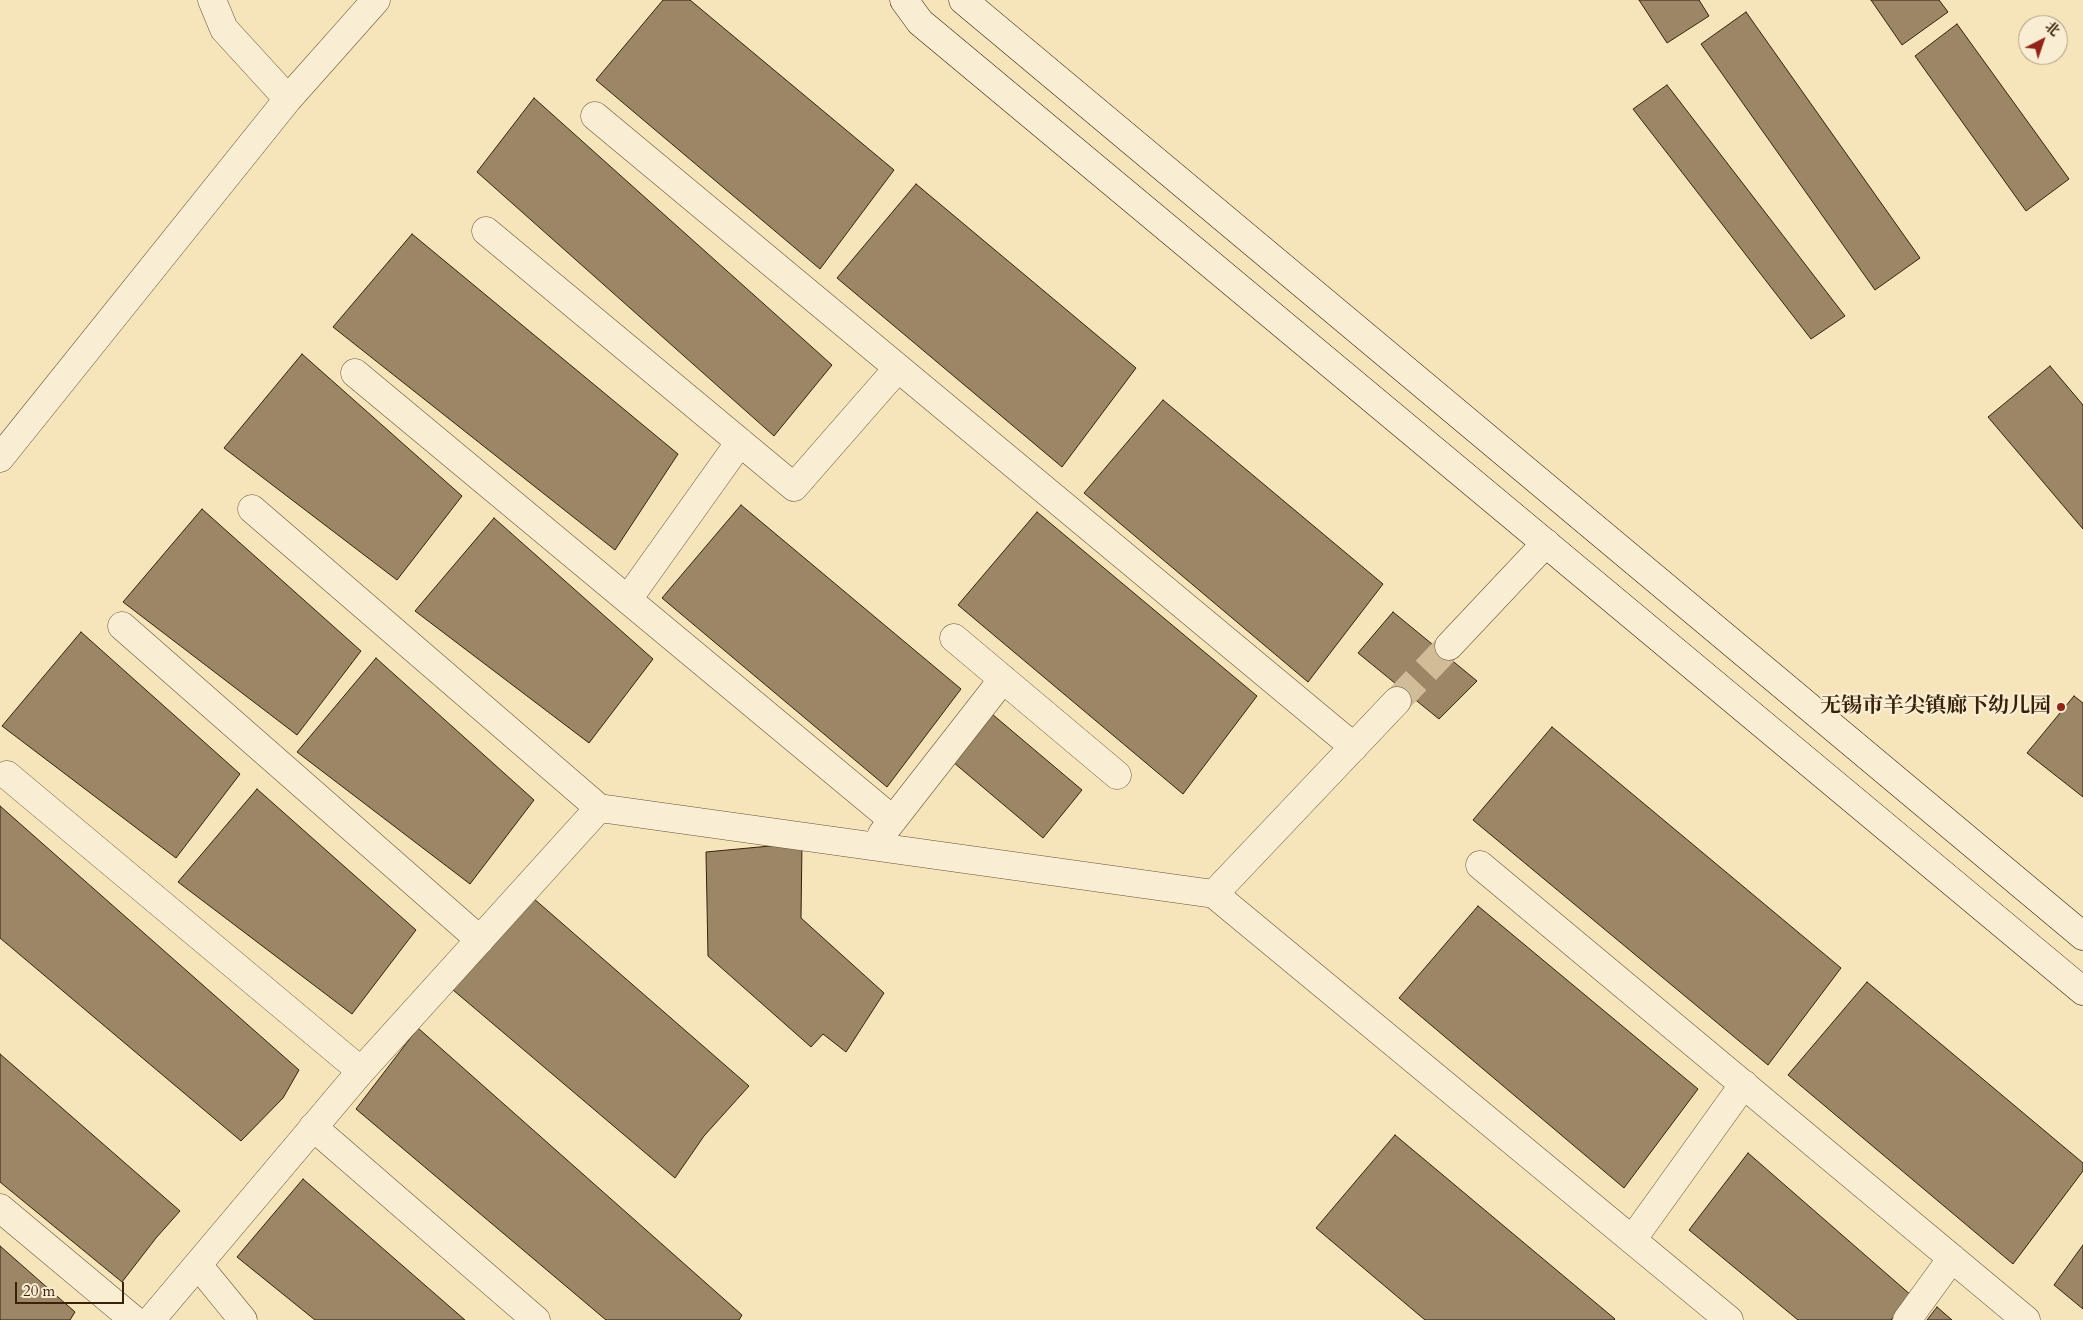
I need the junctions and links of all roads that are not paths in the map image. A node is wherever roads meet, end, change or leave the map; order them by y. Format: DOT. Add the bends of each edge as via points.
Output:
graph roads {
  1 [pos="212,0"];
  2 [pos="376,0"];
  3 [pos="904,0"];
  4 [pos="963,0"];
  5 [pos="288,99"];
  6 [pos="595,116"];
  7 [pos="486,231"];
  8 [pos="898,368"];
  9 [pos="355,373"];
  10 [pos="740,442"];
  11 [pos="0,458"];
  12 [pos="252,509"];
  13 [pos="1546,543"];
  14 [pos="628,600"];
  15 [pos="122,626"];
  16 [pos="954,638"];
  17 [pos="1449,646"];
  18 [pos="1003,679"];
  19 [pos="1397,701"];
  20 [pos="1354,747"];
  21 [pos="7,775"];
  22 [pos="1117,775"];
  23 [pos="599,808"];
  24 [pos="893,820"];
  25 [pos="873,846"];
  26 [pos="1480,865"];
  27 [pos="1214,894"];
  28 [pos="2083,936"];
  29 [pos="480,940"];
  30 [pos="2083,990"];
  31 [pos="361,1071"];
  32 [pos="1744,1084"];
  33 [pos="313,1127"];
  34 [pos="0,1208"];
  35 [pos="1632,1240"];
  36 [pos="1952,1258"];
  37 [pos="198,1265"];
  38 [pos="1719,1317"];
  39 [pos="134,1320"];
  40 [pos="151,1320"];
  41 [pos="243,1320"];
  42 [pos="536,1320"];
  43 [pos="1907,1320"];
  44 [pos="2026,1320"];
  1 -- 5 [label="street" via="224,29"];
  2 -- 5 [label="street"];
  3 -- 13 [label="street" via="920,22"];
  4 -- 28 [label="street"];
  5 -- 11 [label="street"];
  6 -- 8 [label="street"];
  7 -- 10 [label="street"];
  8 -- 10 [label="street" via="794,487"];
  8 -- 20 [label="street"];
  9 -- 14 [label="street"];
  10 -- 14 [label="street"];
  12 -- 23 [label="street"];
  13 -- 17 [label="street"];
  13 -- 30 [label="street"];
  14 -- 24 [label="street"];
  15 -- 29 [label="street"];
  16 -- 18 [label="street"];
  18 -- 22 [label="street"];
  18 -- 24 [label="street"];
  19 -- 20 [label="street"];
  20 -- 27 [label="street"];
  21 -- 31 [label="street"];
  23 -- 25 [label="street"];
  23 -- 29 [label="street"];
  24 -- 25 [label="street"];
  25 -- 27 [label="street"];
  26 -- 32 [label="street"];
  27 -- 35 [label="street"];
  29 -- 31 [label="street"];
  31 -- 33 [label="street"];
  32 -- 35 [label="street"];
  32 -- 36 [label="street"];
  33 -- 37 [label="street"];
  33 -- 42 [label="street"];
  34 -- 39 [label="street"];
  35 -- 38 [label="street"];
  36 -- 43 [label="street"];
  36 -- 44 [label="street"];
  37 -- 40 [label="street"];
  37 -- 41 [label="street"];
}
